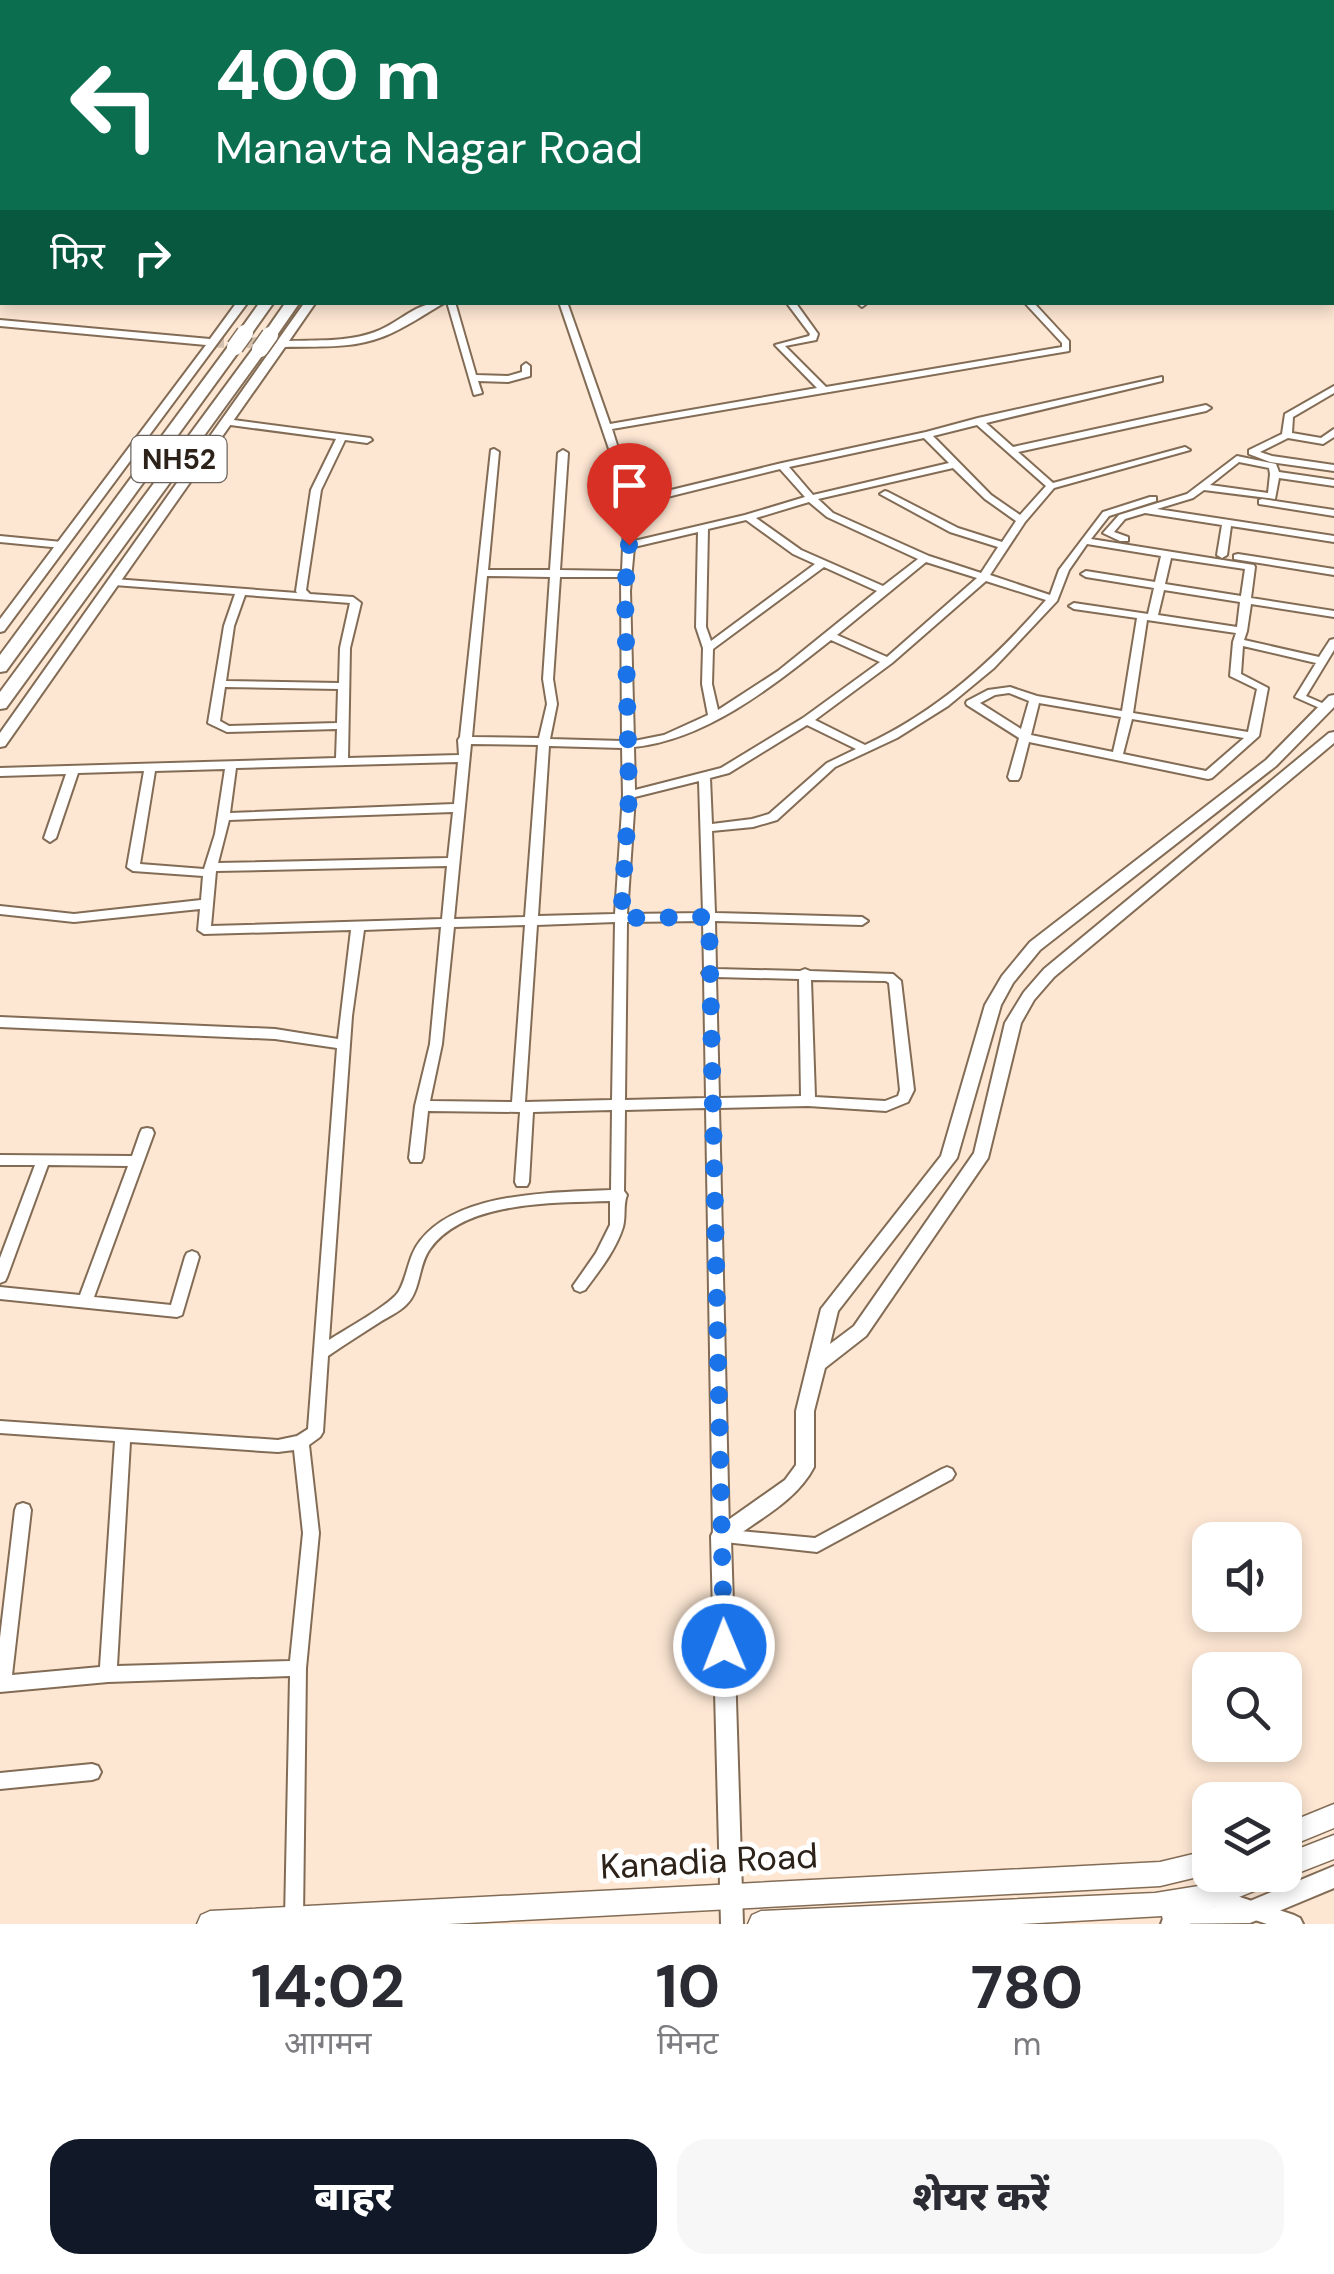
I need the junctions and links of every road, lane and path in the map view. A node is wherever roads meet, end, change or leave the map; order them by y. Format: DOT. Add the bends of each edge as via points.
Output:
graph roads {
  1 [pos="241,305"];
  2 [pos="266,305"];
  3 [pos="291,305"];
  4 [pos="309,305"];
  5 [pos="434,305"];
  6 [pos="452,305"];
  7 [pos="564,305"];
  8 [pos="792,305"];
  9 [pos="1031,305"];
  10 [pos="0,323"];
  11 [pos="214,342"];
  12 [pos="283,344"];
  13 [pos="525,376"];
  14 [pos="473,378"];
  15 [pos="1160,379"];
  16 [pos="1334,389"];
  17 [pos="824,390"];
  18 [pos="477,392"];
  19 [pos="1206,408"];
  20 [pos="978,421"];
  21 [pos="226,422"];
  22 [pos="606,428"];
  23 [pos="1334,432"];
  24 [pos="926,435"];
  25 [pos="342,436"];
  26 [pos="1287,436"];
  27 [pos="368,440"];
  28 [pos="1328,442"];
  29 [pos="1013,450"];
  30 [pos="1185,450"];
  31 [pos="494,452"];
  32 [pos="563,452"];
  33 [pos="953,465"];
  34 [pos="782,466"];
  35 [pos="1334,468"];
  36 [pos="1275,474"];
  37 [pos="1334,483"];
  38 [pos="1052,486"];
  39 [pos="1199,489"];
  40 [pos="1180,492"];
  41 [pos="885,494"];
  42 [pos="1272,497"];
  43 [pos="812,498"];
  44 [pos="630,503"];
  45 [pos="1302,508"];
  46 [pos="1142,510"];
  47 [pos="1334,510"];
  48 [pos="748,517"];
  49 [pos="1020,520"];
  50 [pos="1227,523"];
  51 [pos="703,529"];
  52 [pos="1298,534"];
  53 [pos="0,538"];
  54 [pos="1334,539"];
  55 [pos="1084,541"];
  56 [pos="629,545"];
  57 [pos="62,546"];
  58 [pos="1004,546"];
  59 [pos="1167,554"];
  60 [pos="1222,554"];
  61 [pos="924,558"];
  62 [pos="824,564"];
  63 [pos="1250,567"];
  64 [pos="553,572"];
  65 [pos="1334,572"];
  66 [pos="482,573"];
  67 [pos="627,574"];
  68 [pos="1086,574"];
  69 [pos="984,578"];
  70 [pos="1334,580"];
  71 [pos="114,582"];
  72 [pos="1160,585"];
  73 [pos="884,590"];
  74 [pos="240,594"];
  75 [pos="307,597"];
  76 [pos="1245,599"];
  77 [pos="1053,600"];
  78 [pos="1074,606"];
  79 [pos="1334,613"];
  80 [pos="1147,618"];
  81 [pos="0,628"];
  82 [pos="830,636"];
  83 [pos="1240,636"];
  84 [pos="1334,642"];
  85 [pos="708,648"];
  86 [pos="888,661"];
  87 [pos="1322,661"];
  88 [pos="0,667"];
  89 [pos="222,684"];
  90 [pos="343,686"];
  91 [pos="954,698"];
  92 [pos="1035,699"];
  93 [pos="1330,703"];
  94 [pos="0,704"];
  95 [pos="975,704"];
  96 [pos="713,714"];
  97 [pos="1126,715"];
  98 [pos="806,720"];
  99 [pos="341,726"];
  100 [pos="1253,736"];
  101 [pos="1334,736"];
  102 [pos="1027,738"];
  103 [pos="464,740"];
  104 [pos="544,742"];
  105 [pos="0,743"];
  106 [pos="629,744"];
  107 [pos="865,749"];
  108 [pos="1117,757"];
  109 [pos="461,758"];
  110 [pos="342,761"];
  111 [pos="231,764"];
  112 [pos="150,768"];
  113 [pos="72,771"];
  114 [pos="0,772"];
  115 [pos="1014,776"];
  116 [pos="706,779"];
  117 [pos="629,796"];
  118 [pos="457,808"];
  119 [pos="222,817"];
  120 [pos="706,828"];
  121 [pos="50,838"];
  122 [pos="452,862"];
  123 [pos="210,870"];
  124 [pos="205,904"];
  125 [pos="0,910"];
  126 [pos="709,917"];
  127 [pos="621,918"];
  128 [pos="529,921"];
  129 [pos="862,921"];
  130 [pos="447,924"];
  131 [pos="358,926"];
  132 [pos="708,972"];
  133 [pos="805,974"];
  134 [pos="0,1022"];
  135 [pos="344,1045"];
  136 [pos="808,1101"];
  137 [pos="711,1102"];
  138 [pos="621,1104"];
  139 [pos="422,1106"];
  140 [pos="523,1106"];
  141 [pos="148,1133"];
  142 [pos="416,1158"];
  143 [pos="44,1159"];
  144 [pos="0,1160"];
  145 [pos="137,1161"];
  146 [pos="522,1182"];
  147 [pos="620,1196"];
  148 [pos="192,1256"];
  149 [pos="0,1277"];
  150 [pos="580,1286"];
  151 [pos="0,1293"];
  152 [pos="85,1302"];
  153 [pos="322,1352"];
  154 [pos="815,1365"];
  155 [pos="0,1428"];
  156 [pos="123,1436"];
  157 [pos="301,1442"];
  158 [pos="947,1474"];
  159 [pos="23,1510"];
  160 [pos="722,1536"];
  161 [pos="298,1668"];
  162 [pos="108,1674"];
  163 [pos="2,1684"];
  164 [pos="92,1772"];
  165 [pos="0,1782"];
  166 [pos="1334,1816"];
  167 [pos="1302,1829"];
  168 [pos="1334,1847"];
  169 [pos="1302,1859"];
  170 [pos="1192,1866"];
  171 [pos="1334,1877"];
  172 [pos="979,1882"];
  173 [pos="1231,1892"];
  174 [pos="733,1894"];
  175 [pos="1250,1912"];
  176 [pos="1188,1915"];
  177 [pos="997,1917"];
  178 [pos="294,1919"];
  179 [pos="210,1924"];
  180 [pos="732,1924"];
  181 [pos="761,1924"];
  182 [pos="1294,1924"];
  1 -- 11 [label="street"];
  2 -- 88 [label="highway, NH52, bridge"];
  3 -- 94 [label="highway, NH52, bridge"];
  4 -- 12 [label="street"];
  5 -- 12 [label="street" via="356,341"];
  6 -- 14 [label="street"];
  7 -- 22 [label="street"];
  8 -- 17 [label="street" via="814,334 779,345"];
  9 -- 17 [label="street" via="1066,348"];
  10 -- 11 [label="street"];
  11 -- 57 [label="street"];
  12 -- 21 [label="street"];
  13 -- 14 [label="street"];
  14 -- 18 [label="street"];
  15 -- 20 [label="street"];
  16 -- 26 [label="street" via="1288,416"];
  17 -- 22 [label="street"];
  19 -- 29 [label="street"];
  20 -- 24 [label="street"];
  20 -- 29 [label="street"];
  21 -- 25 [label="street"];
  21 -- 71 [label="street"];
  22 -- 44 [label="street"];
  23 -- 28 [label="street"];
  24 -- 33 [label="street"];
  24 -- 34 [label="street"];
  25 -- 27 [label="street"];
  25 -- 75 [label="street" via="316,490 302,592"];
  26 -- 28 [label="street"];
  26 -- 35 [label="street" via="1252,454"];
  29 -- 38 [label="street"];
  30 -- 38 [label="street"];
  31 -- 66 [label="street"];
  32 -- 64 [label="street"];
  33 -- 43 [label="street"];
  33 -- 49 [label="street"];
  34 -- 43 [label="street"];
  34 -- 44 [label="street"];
  36 -- 37 [label="street"];
  36 -- 39 [label="street" via="1273,466 1236,459"];
  36 -- 42 [label="street"];
  38 -- 49 [label="street"];
  39 -- 42 [label="street"];
  39 -- 45 [label="street"];
  39 -- 46 [label="street"];
  40 -- 55 [label="street" via="1106,514"];
  41 -- 58 [label="street" via="954,530"];
  42 -- 47 [label="street"];
  43 -- 48 [label="street"];
  43 -- 61 [label="street" via="830,514"];
  44 -- 56 [label="street"];
  45 -- 47 [label="street"];
  45 -- 52 [label="street"];
  46 -- 50 [label="street"];
  46 -- 60 [label="street" via="1119,519 1108,534"];
  48 -- 51 [label="street"];
  48 -- 62 [label="street"];
  49 -- 58 [label="street"];
  50 -- 52 [label="street"];
  50 -- 60 [label="street"];
  51 -- 56 [label="street"];
  51 -- 85 [label="street" via="701,627"];
  52 -- 54 [label="street"];
  53 -- 57 [label="street"];
  55 -- 59 [label="street"];
  55 -- 77 [label="street"];
  56 -- 67 [label="street"];
  57 -- 81 [label="street"];
  58 -- 69 [label="street"];
  59 -- 63 [label="street"];
  59 -- 72 [label="street"];
  60 -- 65 [label="street"];
  61 -- 69 [label="street"];
  61 -- 73 [label="street"];
  62 -- 73 [label="street"];
  62 -- 85 [label="street"];
  63 -- 70 [label="street"];
  63 -- 76 [label="street"];
  64 -- 66 [label="street"];
  64 -- 67 [label="street"];
  64 -- 104 [label="street" via="552,704"];
  66 -- 103 [label="street"];
  67 -- 106 [label="street"];
  68 -- 72 [label="street"];
  69 -- 77 [label="street"];
  69 -- 86 [label="street"];
  71 -- 74 [label="street"];
  71 -- 105 [label="street"];
  72 -- 76 [label="street"];
  72 -- 80 [label="street"];
  73 -- 82 [label="street"];
  74 -- 75 [label="street"];
  74 -- 89 [label="street"];
  75 -- 90 [label="street" via="356,603"];
  76 -- 79 [label="street"];
  76 -- 83 [label="street"];
  77 -- 91 [label="street" via="1004,657"];
  78 -- 80 [label="street"];
  80 -- 83 [label="street"];
  80 -- 97 [label="street"];
  82 -- 86 [label="street"];
  82 -- 96 [label="street"];
  83 -- 87 [label="street"];
  83 -- 100 [label="street" via="1235,676 1263,688"];
  84 -- 87 [label="street"];
  85 -- 96 [label="street"];
  86 -- 98 [label="street"];
  87 -- 93 [label="street" via="1300,697"];
  89 -- 90 [label="street"];
  89 -- 99 [label="street" via="218,727"];
  90 -- 99 [label="street"];
  91 -- 95 [label="street"];
  91 -- 107 [label="street"];
  92 -- 95 [label="street" via="1010,690"];
  92 -- 97 [label="street"];
  92 -- 102 [label="street"];
  93 -- 154 [label="street" via="1271,763 1035,946 1008,980 992,1005 949,1158 830,1310"];
  95 -- 102 [label="street"];
  96 -- 106 [label="street" via="667,738"];
  97 -- 100 [label="street"];
  97 -- 108 [label="street"];
  98 -- 107 [label="street"];
  98 -- 116 [label="street"];
  99 -- 110 [label="street"];
  100 -- 108 [label="street" via="1208,775"];
  101 -- 154 [label="street" via="1029,996 1013,1023 982,1154 860,1331"];
  102 -- 108 [label="street"];
  102 -- 115 [label="street"];
  103 -- 104 [label="street"];
  103 -- 109 [label="street"];
  104 -- 106 [label="street"];
  104 -- 128 [label="street"];
  106 -- 117 [label="street"];
  107 -- 120 [label="street" via="831,764 773,817"];
  109 -- 110 [label="street"];
  109 -- 118 [label="street"];
  110 -- 111 [label="street"];
  111 -- 112 [label="street"];
  111 -- 119 [label="street"];
  112 -- 113 [label="street"];
  112 -- 123 [label="street" via="133,866"];
  113 -- 114 [label="street"];
  113 -- 121 [label="street"];
  116 -- 117 [label="street"];
  116 -- 120 [label="street"];
  117 -- 127 [label="street"];
  118 -- 119 [label="street"];
  118 -- 122 [label="street"];
  119 -- 123 [label="street"];
  120 -- 126 [label="street"];
  122 -- 123 [label="street"];
  122 -- 130 [label="street"];
  123 -- 124 [label="street"];
  124 -- 125 [label="street" via="74,918"];
  124 -- 131 [label="street" via="204,930"];
  126 -- 127 [label="street"];
  126 -- 129 [label="street"];
  126 -- 132 [label="street"];
  127 -- 128 [label="street"];
  127 -- 138 [label="street"];
  128 -- 130 [label="street"];
  128 -- 140 [label="street"];
  130 -- 131 [label="street"];
  130 -- 139 [label="street" via="436,1044"];
  131 -- 135 [label="street"];
  132 -- 133 [label="street"];
  132 -- 137 [label="street"];
  133 -- 136 [label="street"];
  133 -- 136 [label="street" via="882,974 895,981 907,1090 886,1106"];
  134 -- 135 [label="street" via="275,1034"];
  135 -- 153 [label="street"];
  136 -- 137 [label="street"];
  137 -- 138 [label="street"];
  137 -- 160 [label="street"];
  138 -- 140 [label="street"];
  138 -- 147 [label="street"];
  139 -- 140 [label="street"];
  139 -- 142 [label="street"];
  140 -- 146 [label="street"];
  141 -- 145 [label="street"];
  143 -- 144 [label="street"];
  143 -- 145 [label="street"];
  143 -- 149 [label="street"];
  145 -- 152 [label="street"];
  147 -- 150 [label="street" via="617,1226"];
  147 -- 153 [label="street" via="531,1200 470,1213 430,1238 402,1300"];
  148 -- 152 [label="street" via="177,1311"];
  151 -- 152 [label="street"];
  153 -- 157 [label="street" via="315,1432"];
  154 -- 160 [label="street" via="805,1411 805,1467 792,1486"];
  155 -- 156 [label="street"];
  156 -- 157 [label="street"];
  156 -- 162 [label="street"];
  157 -- 161 [label="street" via="311,1534"];
  158 -- 160 [label="street" via="817,1544"];
  159 -- 163 [label="street"];
  160 -- 174 [label="street"];
  161 -- 162 [label="street"];
  161 -- 178 [label="street"];
  162 -- 163 [label="street"];
  164 -- 165 [label="street"];
  166 -- 167 [label="main road"];
  168 -- 169 [label="main road"];
  170 -- 172 [label="main road, Kanadia Road" via="1160,1874"];
  171 -- 175 [label="street"];
  172 -- 174 [label="main road, Kanadia Road"];
  172 -- 177 [label="main road"];
  173 -- 176 [label="main road, Kanadia Road"];
  174 -- 178 [label="main road, Kanadia Road"];
  174 -- 180 [label="street"];
  175 -- 176 [label="street"];
  175 -- 182 [label="street"];
  176 -- 177 [label="main road, Kanadia Road"];
  177 -- 181 [label="main road, Kanadia Road"];
  178 -- 179 [label="main road, Kanadia Road"];
}
